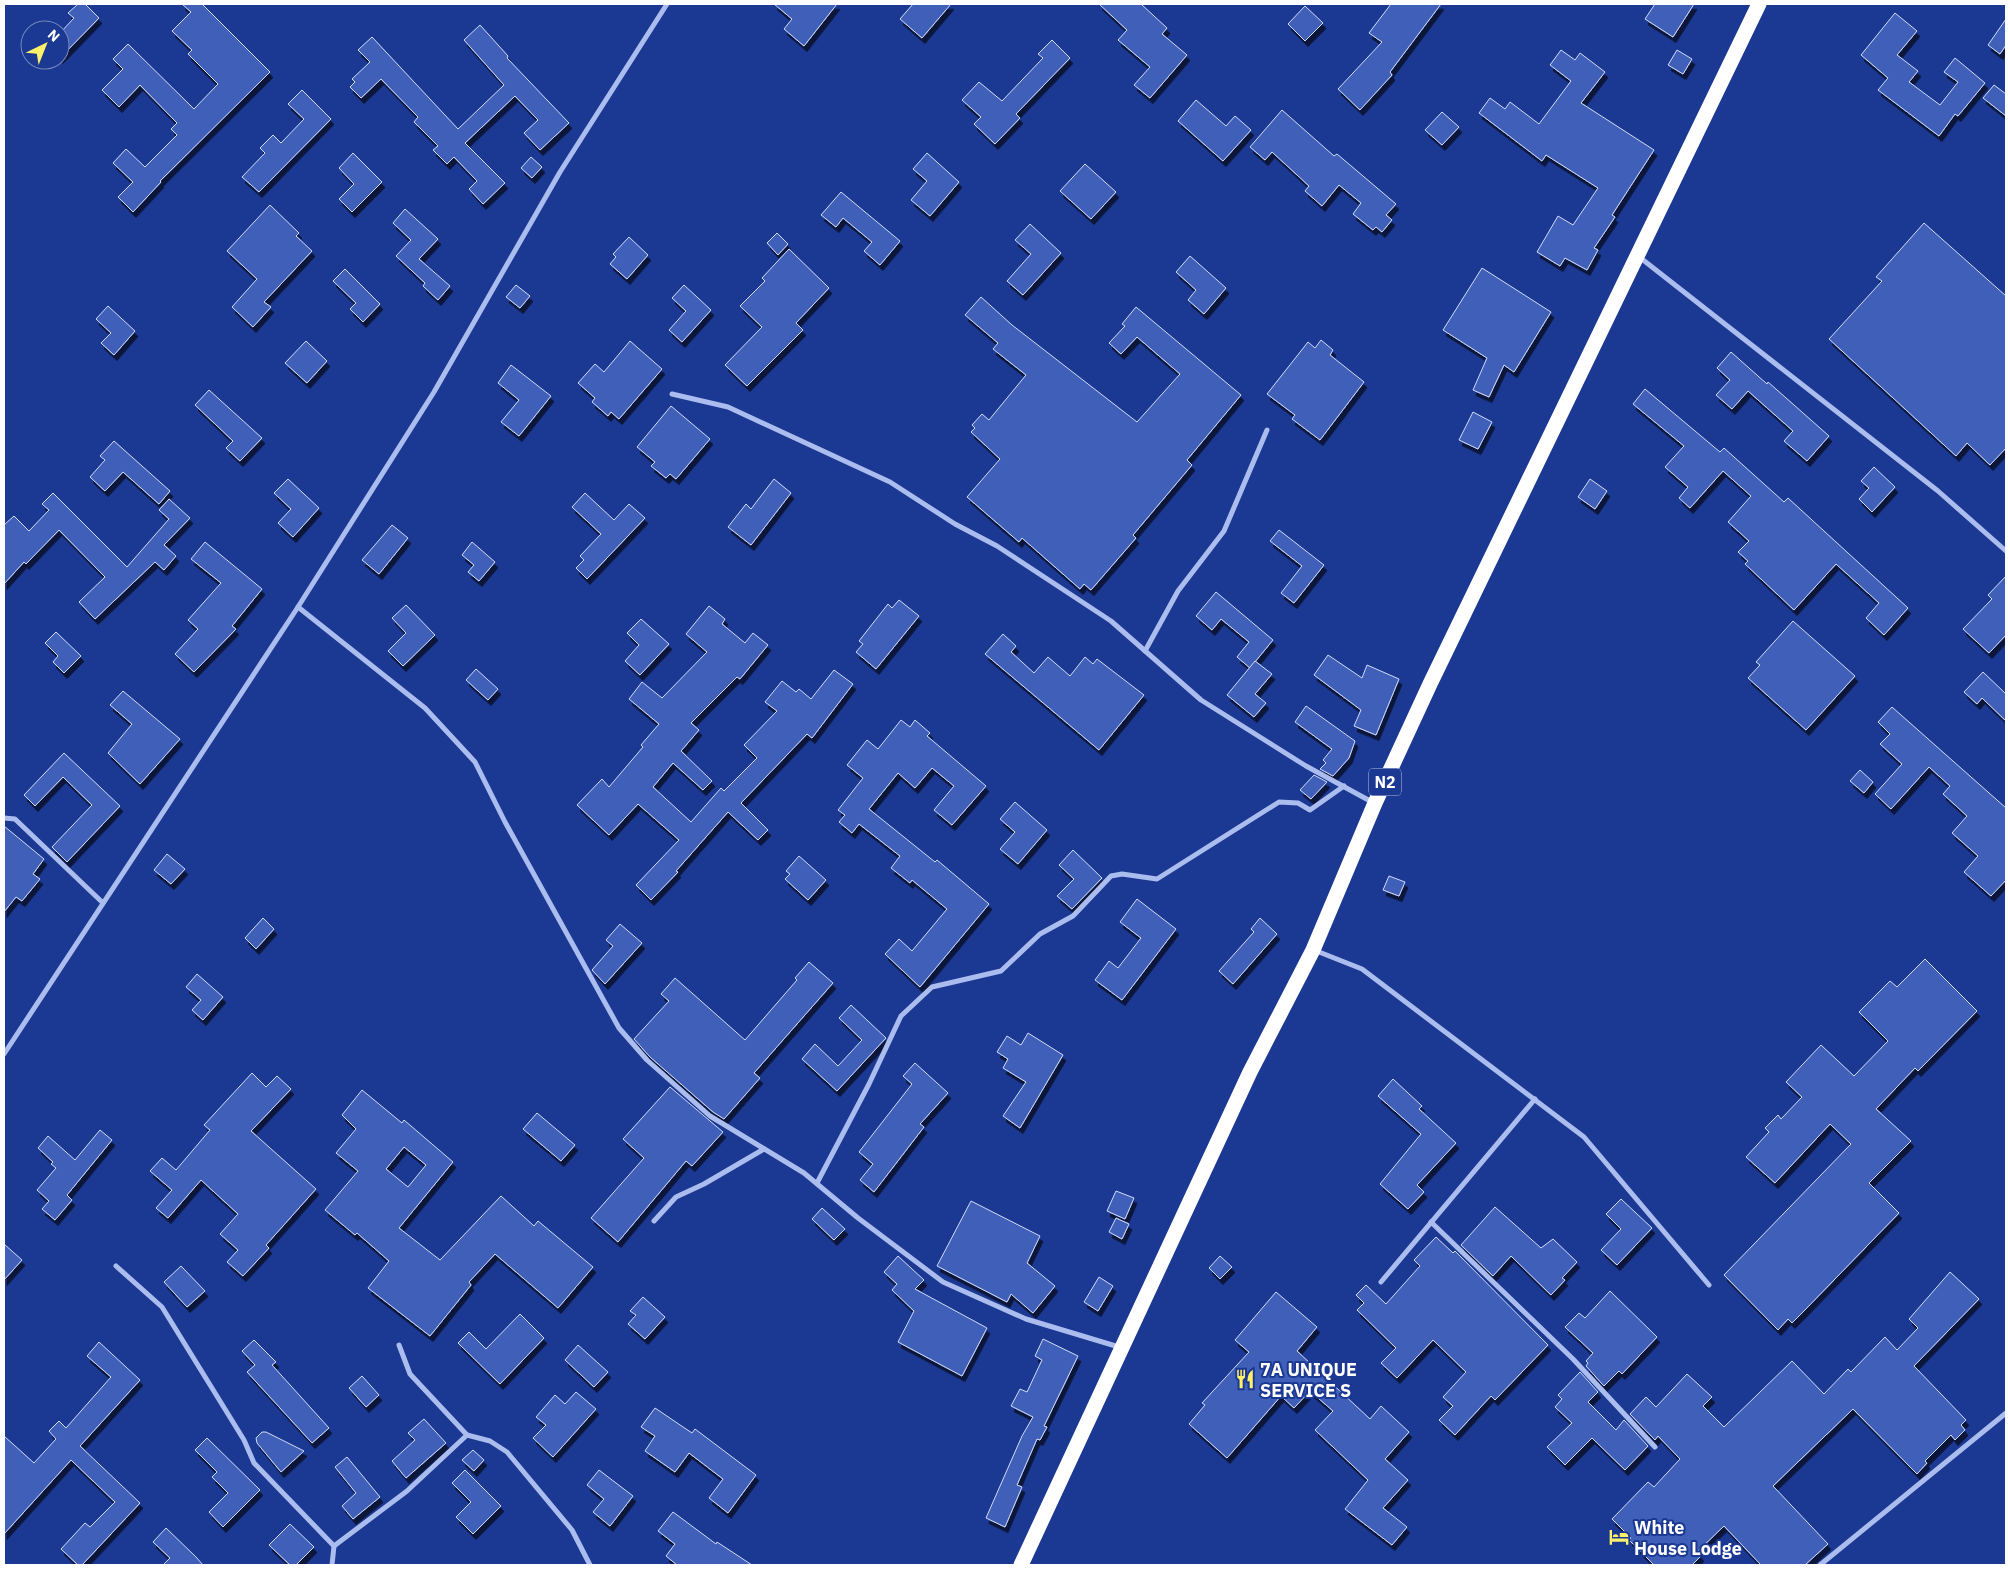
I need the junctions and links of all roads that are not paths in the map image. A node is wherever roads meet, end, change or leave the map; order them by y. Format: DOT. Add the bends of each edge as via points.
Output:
graph roads {
  1 [pos="667,4"];
  2 [pos="1759,4"];
  3 [pos="1637,255"];
  4 [pos="672,394"];
  5 [pos="1267,430"];
  6 [pos="2006,551"];
  7 [pos="298,607"];
  8 [pos="1145,651"];
  9 [pos="1344,786"];
  10 [pos="1375,803"];
  11 [pos="4,818"];
  12 [pos="103,903"];
  13 [pos="1314,950"];
  14 [pos="4,1054"];
  15 [pos="1535,1098"];
  16 [pos="764,1148"];
  17 [pos="817,1183"];
  18 [pos="654,1221"];
  19 [pos="1431,1222"];
  20 [pos="116,1266"];
  21 [pos="1381,1282"];
  22 [pos="1709,1285"];
  23 [pos="399,1345"];
  24 [pos="1122,1348"];
  25 [pos="2006,1413"];
  26 [pos="467,1434"];
  27 [pos="1656,1447"];
  28 [pos="334,1546"];
  29 [pos="332,1565"];
  30 [pos="590,1565"];
  31 [pos="1021,1565"];
  32 [pos="1820,1565"];
  1 -- 7 [label="street" via="560,172 434,392"];
  2 -- 3 [label="highway, N2"];
  3 -- 6 [label="street" via="1938,491"];
  3 -- 10 [label="highway, N2"];
  4 -- 8 [label="street" via="728,407 890,482 955,524 997,546 1111,621"];
  5 -- 8 [label="street" via="1224,531 1178,591"];
  7 -- 12 [label="street"];
  7 -- 16 [label="street" via="425,708 475,762 504,822 619,1028 647,1060 710,1116"];
  8 -- 9 [label="street" via="1202,700 1306,766"];
  9 -- 10 [label="street"];
  9 -- 17 [label="street" via="1310,810 1298,803 1280,802 1157,879 1122,874 1111,876 1074,916 1040,934 1001,971 932,987 901,1016"];
  10 -- 13 [label="highway, N2"];
  11 -- 12 [label="street" via="15,819"];
  12 -- 14 [label="street"];
  13 -- 15 [label="street" via="1362,969"];
  13 -- 24 [label="highway, N2" via="1250,1072"];
  15 -- 19 [label="street"];
  15 -- 22 [label="street" via="1584,1137"];
  16 -- 17 [label="street"];
  16 -- 18 [label="street" via="676,1197"];
  17 -- 24 [label="street" via="943,1282 1026,1319"];
  19 -- 21 [label="street"];
  19 -- 27 [label="street" via="1573,1359"];
  20 -- 28 [label="street" via="162,1307 244,1440 254,1462"];
  23 -- 26 [label="street" via="410,1374"];
  24 -- 31 [label="highway, N2"];
  25 -- 32 [label="street"];
  26 -- 28 [label="street" via="407,1491"];
  26 -- 30 [label="street" via="490,1441 507,1452 572,1530"];
  28 -- 29 [label="street"];
}
